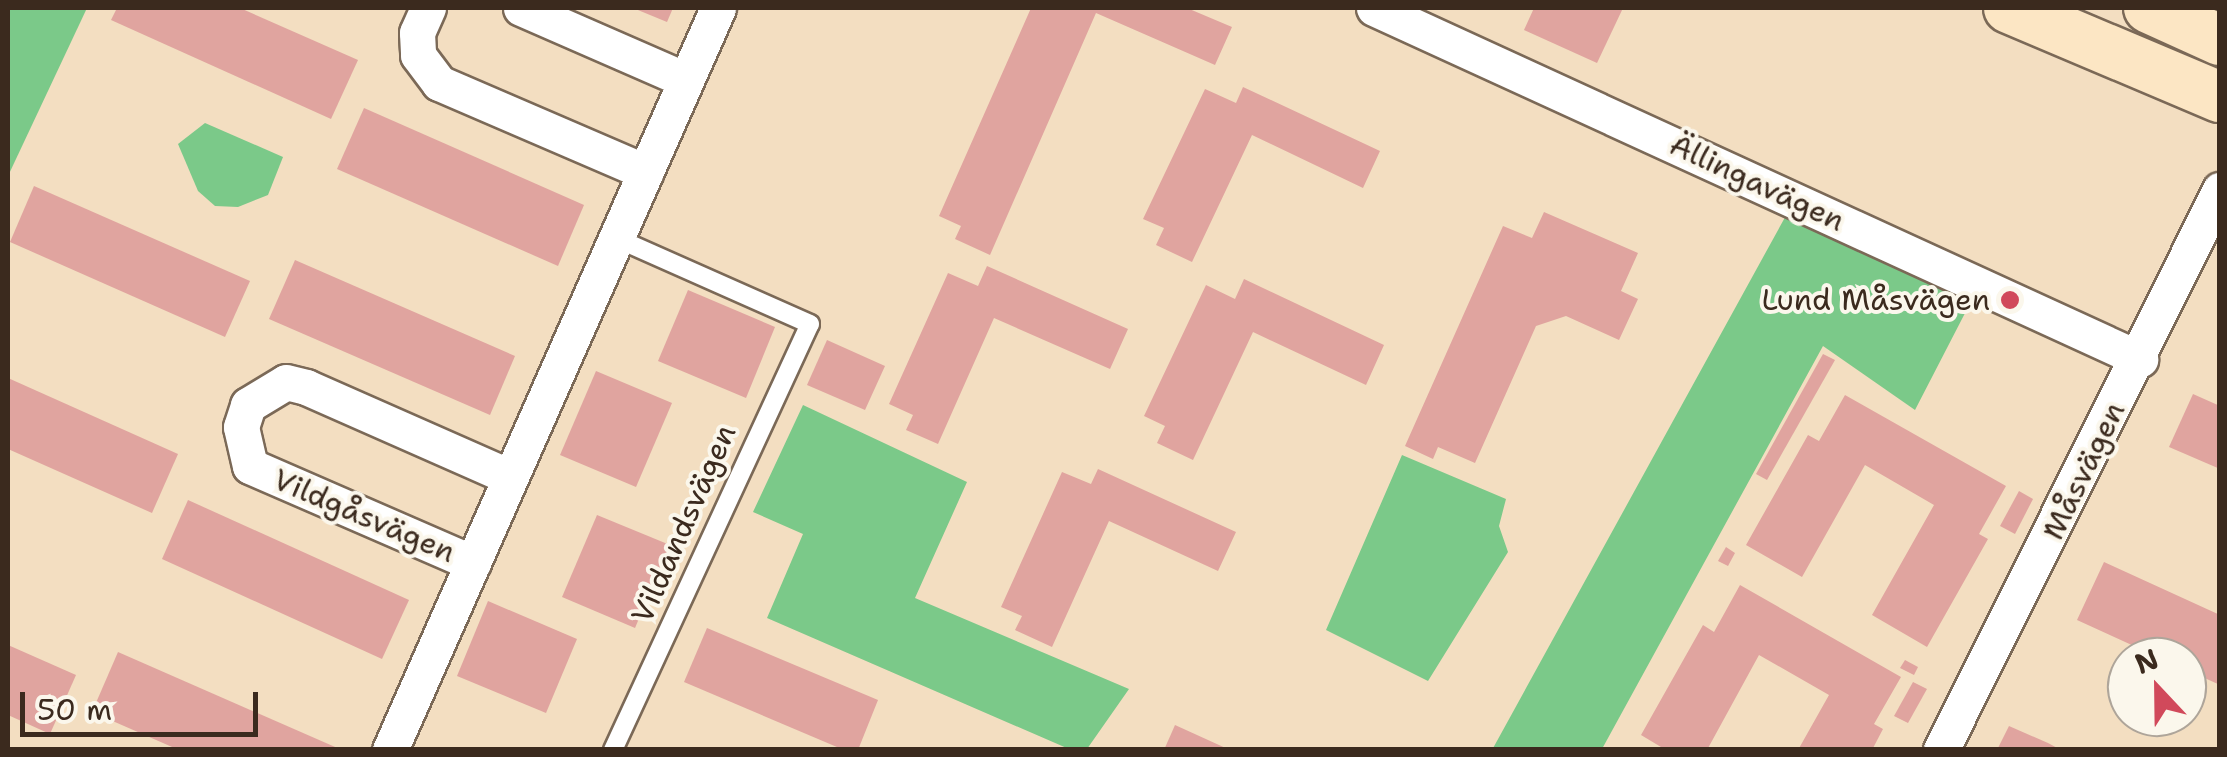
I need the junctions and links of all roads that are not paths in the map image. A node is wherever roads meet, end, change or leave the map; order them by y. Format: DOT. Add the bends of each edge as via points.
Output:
graph roads {
  1 [pos="428,8"];
  2 [pos="521,8"];
  3 [pos="718,8"];
  4 [pos="1374,8"];
  5 [pos="2009,8"];
  6 [pos="2149,8"];
  7 [pos="2220,40"];
  8 [pos="686,80"];
  9 [pos="2220,97"];
  10 [pos="646,172"];
  11 [pos="2220,190"];
  12 [pos="614,237"];
  13 [pos="2140,359"];
  14 [pos="510,477"];
  15 [pos="473,562"];
  16 [pos="390,750"];
  17 [pos="613,750"];
  18 [pos="1941,750"];
  1 -- 10 [label="street" via="417,33 418,55 440,83"];
  2 -- 8 [label="street"];
  3 -- 8 [label="street, Vildgåsvägen"];
  4 -- 13 [label="street, Ällingavägen"];
  5 -- 9 [label="main road"];
  6 -- 7 [label="main road"];
  8 -- 10 [label="street, Vildgåsvägen"];
  10 -- 12 [label="street, Vildgåsvägen"];
  11 -- 13 [label="street, Måsvägen"];
  12 -- 14 [label="street, Vildgåsvägen"];
  12 -- 17 [label="lane, Vildandsvägen" via="810,324"];
  13 -- 18 [label="street, Måsvägen"];
  14 -- 15 [label="street, Vildgåsvägen"];
  14 -- 15 [label="street, Vildgåsvägen" via="306,387 286,382 248,405 241,427 250,466"];
  15 -- 16 [label="street, Vildgåsvägen"];
}
